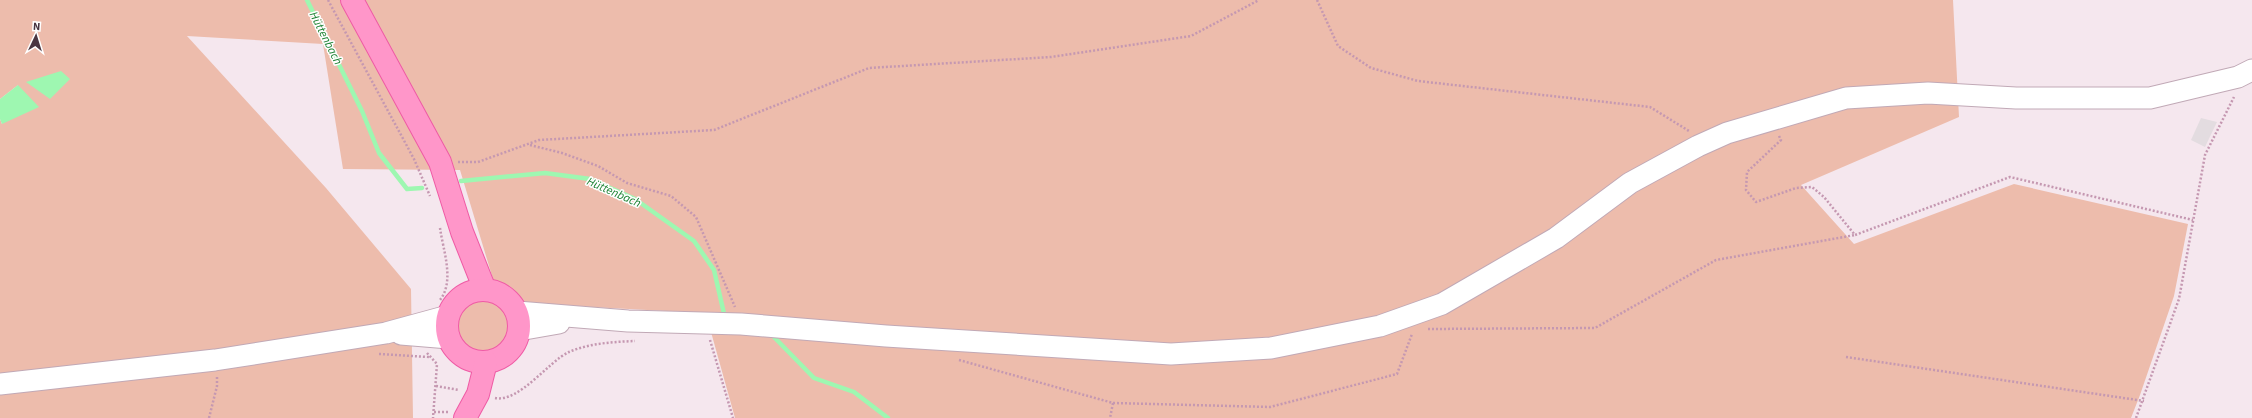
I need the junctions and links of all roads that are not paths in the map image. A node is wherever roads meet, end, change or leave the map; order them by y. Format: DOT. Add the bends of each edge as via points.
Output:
graph roads {
  1 [pos="352,0"];
  2 [pos="2245,74"];
  3 [pos="476,291"];
  4 [pos="518,321"];
  5 [pos="435,325"];
  6 [pos="478,360"];
  7 [pos="0,384"];
  8 [pos="464,418"];
  1 -- 3 [label="main road" via="440,162 462,232"];
  2 -- 4 [label="street" via="2150,98 2016,98 1928,93 1846,98 1727,132 1698,146 1630,183 1556,238 1416,320 1271,348 1171,354 740,324 706,333 587,318"];
  3 -- 4 [label="main road" via="499,294 508,300"];
  3 -- 5 [label="main road" via="454,304"];
  4 -- 6 [label="main road" via="514,344 507,353 497,359"];
  5 -- 6 [label="main road" via="461,354"];
  5 -- 7 [label="street" via="215,360"];
  6 -- 8 [label="main road"];
}
